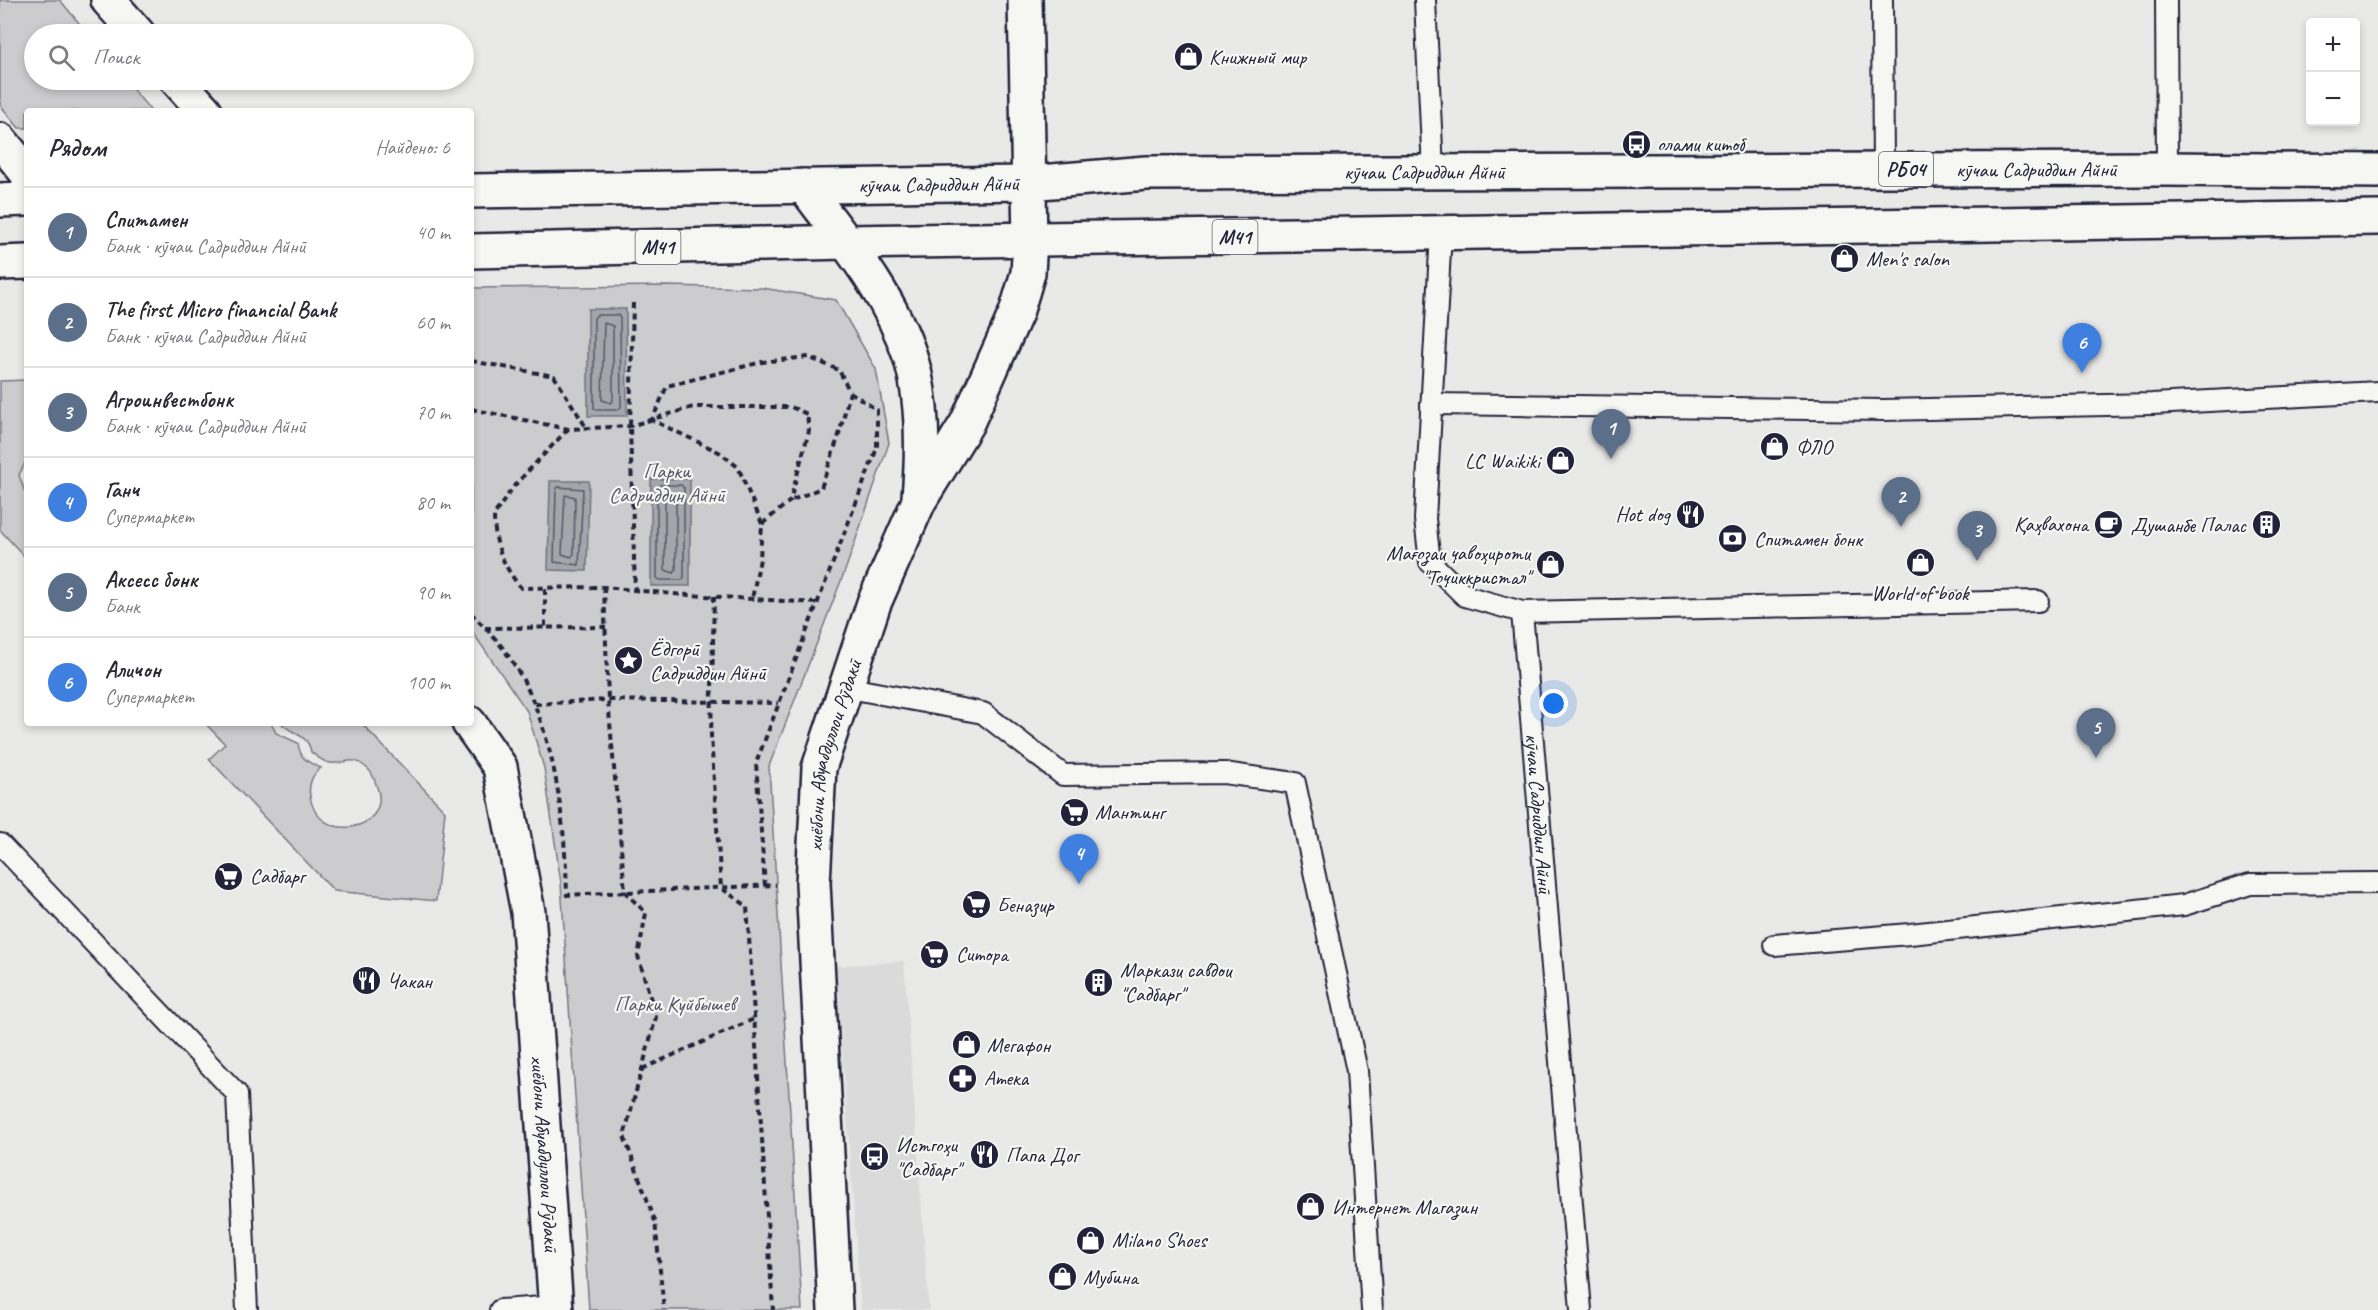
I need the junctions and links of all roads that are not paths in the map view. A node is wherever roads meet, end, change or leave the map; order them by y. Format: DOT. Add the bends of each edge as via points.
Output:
graph roads {
  1 [pos="108,0"];
  2 [pos="1025,0"];
  3 [pos="1425,0"];
  4 [pos="1882,0"];
  5 [pos="2166,0"];
  6 [pos="129,24"];
  7 [pos="186,90"];
  8 [pos="202,108"];
  9 [pos="0,140"];
  10 [pos="24,168"];
  11 [pos="1883,169"];
  12 [pos="2167,169"];
  13 [pos="1433,171"];
  14 [pos="2378,171"];
  15 [pos="1029,183"];
  16 [pos="804,186"];
  17 [pos="474,191"];
  18 [pos="24,199"];
  19 [pos="0,200"];
  20 [pos="2378,218"];
  21 [pos="1441,233"];
  22 [pos="1030,240"];
  23 [pos="846,242"];
  24 [pos="474,251"];
  25 [pos="0,262"];
  26 [pos="24,262"];
  27 [pos="2378,392"];
  28 [pos="1431,404"];
  29 [pos="919,501"];
  30 [pos="2038,601"];
  31 [pos="1522,612"];
  32 [pos="844,687"];
  33 [pos="471,726"];
  34 [pos="0,844"];
  35 [pos="2378,883"];
  36 [pos="1774,945"];
  37 [pos="556,1308"];
  38 [pos="247,1310"];
  39 [pos="500,1310"];
  40 [pos="835,1310"];
  41 [pos="1372,1310"];
  42 [pos="1581,1310"];
  1 -- 6 [label="main road"];
  2 -- 15 [label="main road, хиёбони Абуабдуллои Рӯдакӣ"];
  3 -- 13 [label="lane"];
  4 -- 11 [label="lane"];
  5 -- 12 [label="lane"];
  7 -- 8 [label="main road"];
  9 -- 10 [label="main road"];
  11 -- 12 [label="main road, кӯчаи Садриддин Айнӣ / РБ04"];
  11 -- 13 [label="main road, кӯчаи Садриддин Айнӣ / РБ04"];
  12 -- 14 [label="main road, кӯчаи Садриддин Айнӣ / РБ04"];
  13 -- 15 [label="main road, кӯчаи Садриддин Айнӣ" via="1146,173"];
  15 -- 16 [label="main road, кӯчаи Садриддин Айнӣ"];
  15 -- 22 [label="main road, хиёбони Абуабдуллои Рӯдакӣ"];
  16 -- 17 [label="main road, кӯчаи Садриддин Айнӣ"];
  16 -- 23 [label="main road"];
  18 -- 19 [label="main road"];
  20 -- 21 [label="main road"];
  21 -- 22 [label="main road, M41"];
  21 -- 28 [label="lane"];
  22 -- 23 [label="main road, M41"];
  22 -- 29 [label="main road, хиёбони Абуабдуллои Рӯдакӣ" via="1028,273 1016,313 967,423"];
  23 -- 24 [label="main road, M41"];
  23 -- 29 [label="main road" via="886,302 910,358 922,440"];
  25 -- 26 [label="main road"];
  27 -- 28 [label="lane" via="2152,404 1884,410"];
  28 -- 31 [label="lane" via="1425,519 1430,562 1465,596"];
  29 -- 32 [label="main road, хиёбони Абуабдуллои Рӯдакӣ" via="874,603"];
  30 -- 31 [label="lane"];
  31 -- 42 [label="lane, кӯчаи Садриддин Айнӣ"];
  32 -- 40 [label="main road, хиёбони Абуабдуллои Рӯдакӣ" via="819,768 813,883"];
  32 -- 41 [label="lane" via="983,713 1063,775 1224,773 1295,783 1357,1071"];
  33 -- 37 [label="main road, хиёбони Абуабдуллои Рӯдакӣ" via="500,767 526,897"];
  34 -- 38 [label="lane" via="237,1094"];
  35 -- 36 [label="lane" via="2250,884 2184,905"];
  37 -- 39 [label="lane"];
}
